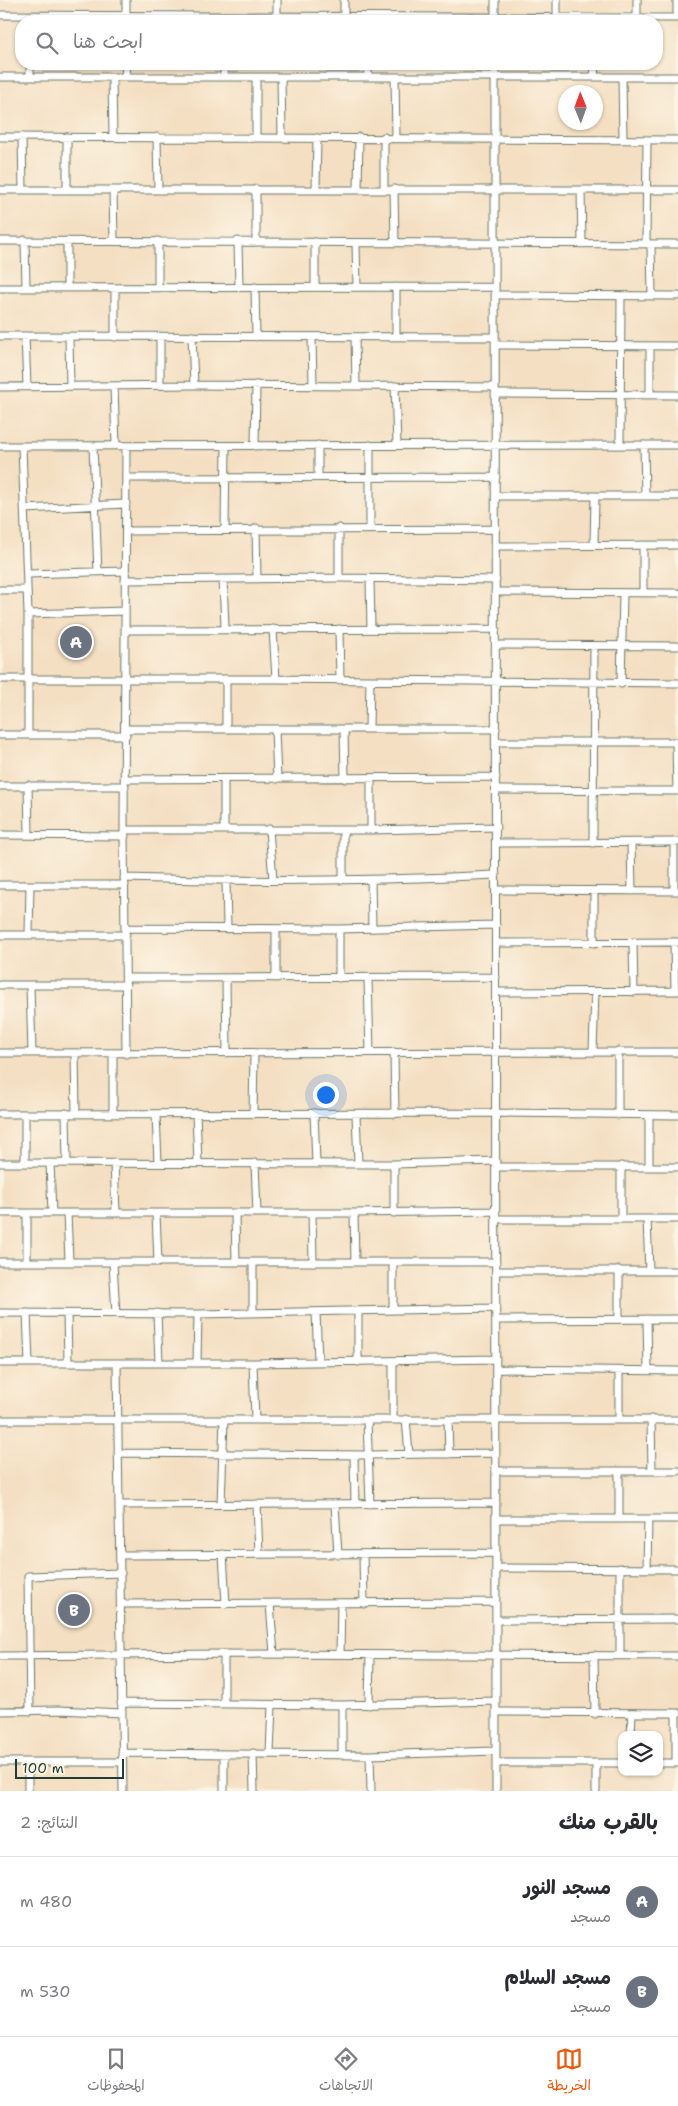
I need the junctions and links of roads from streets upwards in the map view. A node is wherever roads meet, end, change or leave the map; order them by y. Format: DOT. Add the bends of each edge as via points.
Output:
graph roads {
  1 [pos="126,0"];
  2 [pos="277,0"];
  3 [pos="344,0"];
  4 [pos="495,0"];
  5 [pos="557,0"];
  6 [pos="637,0"];
  7 [pos="677,0"];
  8 [pos="0,15"];
  9 [pos="126,15"];
  10 [pos="277,15"];
  11 [pos="344,15"];
  12 [pos="495,15"];
  13 [pos="556,15"];
  14 [pos="637,15"];
  15 [pos="15,16"];
  16 [pos="663,18"];
  17 [pos="678,18"];
  18 [pos="30,70"];
  19 [pos="126,70"];
  20 [pos="224,70"];
  21 [pos="368,70"];
  22 [pos="495,70"];
  23 [pos="595,70"];
  24 [pos="0,77"];
  25 [pos="30,77"];
  26 [pos="112,77"];
  27 [pos="126,77"];
  28 [pos="224,77"];
  29 [pos="256,77"];
  30 [pos="281,77"];
  31 [pos="368,77"];
  32 [pos="395,77"];
  33 [pos="495,77"];
  34 [pos="594,77"];
  35 [pos="622,77"];
  36 [pos="678,77"];
  37 [pos="0,137"];
  38 [pos="22,137"];
  39 [pos="67,137"];
  40 [pos="113,137"];
  41 [pos="157,137"];
  42 [pos="256,137"];
  43 [pos="282,137"];
  44 [pos="358,137"];
  45 [pos="384,137"];
  46 [pos="317,138"];
  47 [pos="396,138"];
  48 [pos="495,138"];
  49 [pos="623,139"];
  50 [pos="647,140"];
  51 [pos="678,140"];
  52 [pos="256,189"];
  53 [pos="394,189"];
  54 [pos="495,189"];
  55 [pos="646,189"];
  56 [pos="0,190"];
  57 [pos="23,190"];
  58 [pos="67,190"];
  59 [pos="113,190"];
  60 [pos="158,190"];
  61 [pos="316,190"];
  62 [pos="358,190"];
  63 [pos="384,190"];
  64 [pos="581,190"];
  65 [pos="678,190"];
  66 [pos="25,240"];
  67 [pos="114,240"];
  68 [pos="256,240"];
  69 [pos="0,241"];
  70 [pos="158,241"];
  71 [pos="238,241"];
  72 [pos="67,242"];
  73 [pos="315,242"];
  74 [pos="356,243"];
  75 [pos="395,243"];
  76 [pos="495,244"];
  77 [pos="582,244"];
  78 [pos="648,244"];
  79 [pos="678,244"];
  80 [pos="26,287"];
  81 [pos="158,287"];
  82 [pos="240,287"];
  83 [pos="255,287"];
  84 [pos="315,287"];
  85 [pos="357,287"];
  86 [pos="396,287"];
  87 [pos="495,287"];
  88 [pos="0,288"];
  89 [pos="67,288"];
  90 [pos="114,288"];
  91 [pos="495,295"];
  92 [pos="621,296"];
  93 [pos="652,296"];
  94 [pos="678,296"];
  95 [pos="0,336"];
  96 [pos="25,336"];
  97 [pos="114,336"];
  98 [pos="192,336"];
  99 [pos="69,337"];
  100 [pos="160,337"];
  101 [pos="256,337"];
  102 [pos="312,337"];
  103 [pos="396,337"];
  104 [pos="355,338"];
  105 [pos="495,341"];
  106 [pos="622,346"];
  107 [pos="650,346"];
  108 [pos="678,346"];
  109 [pos="160,385"];
  110 [pos="194,385"];
  111 [pos="256,385"];
  112 [pos="313,385"];
  113 [pos="27,386"];
  114 [pos="70,386"];
  115 [pos="114,386"];
  116 [pos="356,386"];
  117 [pos="395,386"];
  118 [pos="0,387"];
  119 [pos="496,390"];
  120 [pos="621,394"];
  121 [pos="650,395"];
  122 [pos="678,395"];
  123 [pos="318,445"];
  124 [pos="370,445"];
  125 [pos="397,445"];
  126 [pos="496,445"];
  127 [pos="620,445"];
  128 [pos="644,445"];
  129 [pos="678,445"];
  130 [pos="0,446"];
  131 [pos="22,446"];
  132 [pos="93,446"];
  133 [pos="116,446"];
  134 [pos="126,446"];
  135 [pos="226,446"];
  136 [pos="255,446"];
  137 [pos="496,476"];
  138 [pos="318,477"];
  139 [pos="371,477"];
  140 [pos="126,478"];
  141 [pos="225,478"];
  142 [pos="496,496"];
  143 [pos="595,496"];
  144 [pos="645,496"];
  145 [pos="678,496"];
  146 [pos="126,504"];
  147 [pos="95,506"];
  148 [pos="24,509"];
  149 [pos="256,528"];
  150 [pos="339,528"];
  151 [pos="370,528"];
  152 [pos="496,528"];
  153 [pos="225,529"];
  154 [pos="126,530"];
  155 [pos="594,545"];
  156 [pos="643,545"];
  157 [pos="678,545"];
  158 [pos="496,546"];
  159 [pos="125,571"];
  160 [pos="98,572"];
  161 [pos="27,574"];
  162 [pos="339,578"];
  163 [pos="223,579"];
  164 [pos="257,579"];
  165 [pos="370,579"];
  166 [pos="125,580"];
  167 [pos="496,580"];
  168 [pos="0,590"];
  169 [pos="27,590"];
  170 [pos="495,592"];
  171 [pos="623,593"];
  172 [pos="643,593"];
  173 [pos="678,593"];
  174 [pos="125,612"];
  175 [pos="28,614"];
  176 [pos="225,628"];
  177 [pos="273,629"];
  178 [pos="339,629"];
  179 [pos="371,629"];
  180 [pos="496,629"];
  181 [pos="125,630"];
  182 [pos="496,645"];
  183 [pos="594,646"];
  184 [pos="678,646"];
  185 [pos="621,647"];
  186 [pos="0,679"];
  187 [pos="29,679"];
  188 [pos="276,679"];
  189 [pos="126,680"];
  190 [pos="226,680"];
  191 [pos="340,680"];
  192 [pos="370,680"];
  193 [pos="496,682"];
  194 [pos="594,683"];
  195 [pos="678,683"];
  196 [pos="621,684"];
  197 [pos="226,728"];
  198 [pos="369,728"];
  199 [pos="275,729"];
  200 [pos="344,729"];
  201 [pos="496,729"];
  202 [pos="126,732"];
  203 [pos="0,735"];
  204 [pos="28,735"];
  205 [pos="496,742"];
  206 [pos="677,742"];
  207 [pos="593,743"];
  208 [pos="496,777"];
  209 [pos="277,778"];
  210 [pos="224,779"];
  211 [pos="345,779"];
  212 [pos="371,779"];
  213 [pos="125,782"];
  214 [pos="28,785"];
  215 [pos="0,786"];
  216 [pos="496,790"];
  217 [pos="677,791"];
  218 [pos="593,792"];
  219 [pos="496,826"];
  220 [pos="224,829"];
  221 [pos="269,829"];
  222 [pos="343,830"];
  223 [pos="371,830"];
  224 [pos="124,833"];
  225 [pos="29,834"];
  226 [pos="0,835"];
  227 [pos="676,842"];
  228 [pos="496,843"];
  229 [pos="593,843"];
  230 [pos="631,843"];
  231 [pos="496,875"];
  232 [pos="272,880"];
  233 [pos="343,880"];
  234 [pos="371,880"];
  235 [pos="125,881"];
  236 [pos="226,881"];
  237 [pos="0,885"];
  238 [pos="30,885"];
  239 [pos="496,890"];
  240 [pos="594,891"];
  241 [pos="632,891"];
  242 [pos="676,891"];
  243 [pos="496,926"];
  244 [pos="372,928"];
  245 [pos="227,929"];
  246 [pos="276,929"];
  247 [pos="339,929"];
  248 [pos="126,932"];
  249 [pos="29,934"];
  250 [pos="0,935"];
  251 [pos="594,942"];
  252 [pos="633,942"];
  253 [pos="676,942"];
  254 [pos="496,943"];
  255 [pos="496,977"];
  256 [pos="226,978"];
  257 [pos="276,978"];
  258 [pos="339,978"];
  259 [pos="368,979"];
  260 [pos="126,982"];
  261 [pos="0,985"];
  262 [pos="30,985"];
  263 [pos="676,991"];
  264 [pos="496,992"];
  265 [pos="595,992"];
  266 [pos="634,992"];
  267 [pos="496,1051"];
  268 [pos="593,1051"];
  269 [pos="618,1051"];
  270 [pos="0,1052"];
  271 [pos="32,1052"];
  272 [pos="370,1052"];
  273 [pos="394,1052"];
  274 [pos="678,1052"];
  275 [pos="75,1053"];
  276 [pos="227,1053"];
  277 [pos="113,1054"];
  278 [pos="126,1054"];
  279 [pos="254,1054"];
  280 [pos="66,1113"];
  281 [pos="196,1113"];
  282 [pos="496,1113"];
  283 [pos="0,1114"];
  284 [pos="24,1114"];
  285 [pos="76,1114"];
  286 [pos="113,1114"];
  287 [pos="156,1114"];
  288 [pos="253,1114"];
  289 [pos="314,1114"];
  290 [pos="356,1114"];
  291 [pos="395,1114"];
  292 [pos="618,1115"];
  293 [pos="649,1115"];
  294 [pos="678,1115"];
  295 [pos="316,1162"];
  296 [pos="0,1163"];
  297 [pos="26,1163"];
  298 [pos="50,1163"];
  299 [pos="67,1163"];
  300 [pos="114,1163"];
  301 [pos="158,1163"];
  302 [pos="198,1163"];
  303 [pos="255,1163"];
  304 [pos="358,1163"];
  305 [pos="394,1164"];
  306 [pos="496,1164"];
  307 [pos="621,1166"];
  308 [pos="649,1167"];
  309 [pos="678,1167"];
  310 [pos="116,1212"];
  311 [pos="0,1213"];
  312 [pos="52,1213"];
  313 [pos="67,1213"];
  314 [pos="156,1213"];
  315 [pos="235,1213"];
  316 [pos="256,1213"];
  317 [pos="312,1213"];
  318 [pos="394,1213"];
  319 [pos="27,1214"];
  320 [pos="354,1214"];
  321 [pos="496,1215"];
  322 [pos="621,1219"];
  323 [pos="647,1219"];
  324 [pos="678,1219"];
  325 [pos="27,1261"];
  326 [pos="0,1262"];
  327 [pos="69,1262"];
  328 [pos="236,1262"];
  329 [pos="253,1262"];
  330 [pos="313,1262"];
  331 [pos="355,1262"];
  332 [pos="496,1262"];
  333 [pos="113,1263"];
  334 [pos="393,1263"];
  335 [pos="158,1264"];
  336 [pos="496,1270"];
  337 [pos="619,1270"];
  338 [pos="678,1270"];
  339 [pos="648,1271"];
  340 [pos="496,1308"];
  341 [pos="392,1309"];
  342 [pos="358,1311"];
  343 [pos="253,1312"];
  344 [pos="316,1312"];
  345 [pos="0,1313"];
  346 [pos="27,1313"];
  347 [pos="157,1313"];
  348 [pos="66,1314"];
  349 [pos="116,1314"];
  350 [pos="198,1314"];
  351 [pos="619,1319"];
  352 [pos="647,1319"];
  353 [pos="678,1319"];
  354 [pos="496,1320"];
  355 [pos="496,1359"];
  356 [pos="318,1361"];
  357 [pos="68,1362"];
  358 [pos="158,1362"];
  359 [pos="197,1362"];
  360 [pos="358,1362"];
  361 [pos="393,1362"];
  362 [pos="0,1363"];
  363 [pos="30,1363"];
  364 [pos="117,1363"];
  365 [pos="254,1363"];
  366 [pos="496,1369"];
  367 [pos="648,1370"];
  368 [pos="619,1371"];
  369 [pos="678,1371"];
  370 [pos="448,1419"];
  371 [pos="496,1419"];
  372 [pos="619,1419"];
  373 [pos="651,1419"];
  374 [pos="0,1420"];
  375 [pos="117,1420"];
  376 [pos="224,1420"];
  377 [pos="255,1420"];
  378 [pos="368,1420"];
  379 [pos="393,1420"];
  380 [pos="406,1420"];
  381 [pos="678,1420"];
  382 [pos="118,1453"];
  383 [pos="496,1453"];
  384 [pos="223,1454"];
  385 [pos="354,1454"];
  386 [pos="409,1454"];
  387 [pos="449,1454"];
  388 [pos="368,1455"];
  389 [pos="496,1471"];
  390 [pos="619,1471"];
  391 [pos="652,1471"];
  392 [pos="678,1471"];
  393 [pos="221,1503"];
  394 [pos="496,1503"];
  395 [pos="257,1504"];
  396 [pos="335,1504"];
  397 [pos="355,1504"];
  398 [pos="370,1504"];
  399 [pos="120,1505"];
  400 [pos="619,1518"];
  401 [pos="496,1519"];
  402 [pos="648,1519"];
  403 [pos="678,1519"];
  404 [pos="496,1553"];
  405 [pos="223,1554"];
  406 [pos="259,1554"];
  407 [pos="121,1555"];
  408 [pos="338,1555"];
  409 [pos="362,1555"];
  410 [pos="496,1568"];
  411 [pos="620,1568"];
  412 [pos="647,1569"];
  413 [pos="678,1569"];
  414 [pos="121,1573"];
  415 [pos="496,1602"];
  416 [pos="121,1604"];
  417 [pos="226,1604"];
  418 [pos="270,1604"];
  419 [pos="341,1604"];
  420 [pos="364,1604"];
  421 [pos="620,1619"];
  422 [pos="678,1619"];
  423 [pos="496,1620"];
  424 [pos="224,1654"];
  425 [pos="274,1654"];
  426 [pos="340,1654"];
  427 [pos="496,1654"];
  428 [pos="120,1655"];
  429 [pos="370,1655"];
  430 [pos="594,1655"];
  431 [pos="620,1655"];
  432 [pos="0,1656"];
  433 [pos="28,1656"];
  434 [pos="678,1656"];
  435 [pos="496,1701"];
  436 [pos="121,1703"];
  437 [pos="224,1703"];
  438 [pos="272,1705"];
  439 [pos="342,1705"];
  440 [pos="369,1705"];
  441 [pos="30,1710"];
  442 [pos="0,1711"];
  443 [pos="496,1712"];
  444 [pos="122,1713"];
  445 [pos="632,1713"];
  446 [pos="677,1713"];
  447 [pos="595,1714"];
  448 [pos="631,1731"];
  449 [pos="496,1751"];
  450 [pos="270,1753"];
  451 [pos="122,1754"];
  452 [pos="224,1754"];
  453 [pos="253,1754"];
  454 [pos="342,1754"];
  455 [pos="370,1755"];
  456 [pos="0,1762"];
  457 [pos="28,1762"];
  458 [pos="122,1762"];
  459 [pos="496,1763"];
  460 [pos="663,1763"];
  461 [pos="677,1763"];
  462 [pos="596,1764"];
  463 [pos="618,1764"];
  464 [pos="28,1791"];
  465 [pos="123,1791"];
  466 [pos="224,1791"];
  467 [pos="254,1791"];
  468 [pos="371,1791"];
  469 [pos="496,1791"];
  470 [pos="596,1791"];
  1 -- 9 [label="street"];
  2 -- 10 [label="street"];
  3 -- 11 [label="street"];
  4 -- 12 [label="street"];
  5 -- 13 [label="street"];
  6 -- 14 [label="street"];
  7 -- 17 [label="street"];
  8 -- 15 [label="street"];
  16 -- 17 [label="street"];
  18 -- 25 [label="street"];
  19 -- 27 [label="street"];
  20 -- 28 [label="street"];
  21 -- 31 [label="street"];
  22 -- 33 [label="street"];
  23 -- 34 [label="street"];
  24 -- 25 [label="street"];
  25 -- 26 [label="street"];
  26 -- 27 [label="street"];
  26 -- 40 [label="street"];
  27 -- 28 [label="street"];
  28 -- 29 [label="street"];
  29 -- 30 [label="street"];
  29 -- 42 [label="street"];
  30 -- 31 [label="street"];
  30 -- 43 [label="street"];
  31 -- 32 [label="street"];
  32 -- 33 [label="street"];
  32 -- 47 [label="street"];
  33 -- 34 [label="street"];
  33 -- 48 [label="street"];
  34 -- 35 [label="street"];
  35 -- 36 [label="street"];
  35 -- 49 [label="street"];
  37 -- 38 [label="street"];
  38 -- 39 [label="street"];
  38 -- 57 [label="street"];
  39 -- 40 [label="street"];
  39 -- 58 [label="street"];
  40 -- 41 [label="street"];
  41 -- 42 [label="street"];
  41 -- 60 [label="street"];
  42 -- 43 [label="street"];
  43 -- 46 [label="street"];
  44 -- 45 [label="street"];
  44 -- 46 [label="street"];
  44 -- 62 [label="street"];
  45 -- 47 [label="street"];
  45 -- 63 [label="street"];
  46 -- 61 [label="street"];
  47 -- 48 [label="street"];
  48 -- 49 [label="street"];
  48 -- 54 [label="street"];
  49 -- 50 [label="street"];
  50 -- 51 [label="street"];
  50 -- 55 [label="street"];
  52 -- 60 [label="street"];
  52 -- 61 [label="street"];
  52 -- 68 [label="street"];
  53 -- 54 [label="street"];
  53 -- 63 [label="street"];
  53 -- 75 [label="street"];
  54 -- 64 [label="street"];
  54 -- 76 [label="street"];
  55 -- 64 [label="street"];
  55 -- 65 [label="street"];
  55 -- 78 [label="street"];
  56 -- 57 [label="street"];
  57 -- 58 [label="street"];
  58 -- 59 [label="street"];
  59 -- 60 [label="street"];
  59 -- 67 [label="street"];
  61 -- 62 [label="street"];
  62 -- 63 [label="street"];
  64 -- 77 [label="street"];
  66 -- 69 [label="street"];
  66 -- 72 [label="street"];
  66 -- 80 [label="street"];
  67 -- 70 [label="street"];
  67 -- 72 [label="street"];
  68 -- 71 [label="street"];
  68 -- 73 [label="street"];
  70 -- 71 [label="street"];
  70 -- 81 [label="street"];
  71 -- 82 [label="street"];
  72 -- 89 [label="street"];
  73 -- 74 [label="street"];
  73 -- 84 [label="street"];
  74 -- 75 [label="street"];
  74 -- 85 [label="street"];
  75 -- 76 [label="street"];
  76 -- 77 [label="street"];
  76 -- 87 [label="street"];
  77 -- 78 [label="street"];
  78 -- 79 [label="street"];
  78 -- 93 [label="street"];
  80 -- 88 [label="street"];
  80 -- 89 [label="street"];
  81 -- 82 [label="street"];
  81 -- 90 [label="street"];
  82 -- 83 [label="street"];
  83 -- 84 [label="street"];
  83 -- 101 [label="street"];
  84 -- 85 [label="street"];
  85 -- 86 [label="street"];
  86 -- 87 [label="street"];
  86 -- 103 [label="street"];
  87 -- 91 [label="street"];
  89 -- 90 [label="street"];
  90 -- 97 [label="street"];
  91 -- 92 [label="street"];
  91 -- 105 [label="street"];
  92 -- 93 [label="street"];
  92 -- 106 [label="street"];
  93 -- 94 [label="street"];
  95 -- 96 [label="street"];
  96 -- 99 [label="street"];
  96 -- 113 [label="street"];
  97 -- 99 [label="street"];
  97 -- 100 [label="street"];
  98 -- 100 [label="street"];
  98 -- 101 [label="street"];
  98 -- 110 [label="street"];
  99 -- 114 [label="street"];
  100 -- 109 [label="street"];
  101 -- 102 [label="street"];
  102 -- 104 [label="street"];
  102 -- 112 [label="street"];
  103 -- 104 [label="street"];
  103 -- 105 [label="street"];
  104 -- 116 [label="street"];
  105 -- 106 [label="street"];
  105 -- 119 [label="street"];
  106 -- 107 [label="street"];
  106 -- 120 [label="street"];
  107 -- 108 [label="street"];
  107 -- 121 [label="street"];
  109 -- 110 [label="street"];
  109 -- 115 [label="street"];
  110 -- 111 [label="street"];
  111 -- 112 [label="street"];
  111 -- 136 [label="street"];
  112 -- 116 [label="street"];
  113 -- 114 [label="street"];
  113 -- 118 [label="street"];
  114 -- 115 [label="street"];
  115 -- 133 [label="street"];
  116 -- 117 [label="street"];
  117 -- 119 [label="street"];
  117 -- 125 [label="street"];
  119 -- 120 [label="street"];
  119 -- 126 [label="street"];
  120 -- 121 [label="street"];
  120 -- 127 [label="street"];
  121 -- 122 [label="street"];
  123 -- 124 [label="street"];
  123 -- 136 [label="street"];
  123 -- 138 [label="street"];
  124 -- 125 [label="street"];
  124 -- 139 [label="street"];
  125 -- 126 [label="street"];
  126 -- 127 [label="street"];
  126 -- 137 [label="street"];
  127 -- 128 [label="street"];
  128 -- 129 [label="street"];
  128 -- 144 [label="street"];
  130 -- 131 [label="street"];
  131 -- 132 [label="street"];
  131 -- 148 [label="street"];
  132 -- 133 [label="street"];
  132 -- 147 [label="street"];
  133 -- 134 [label="street"];
  134 -- 135 [label="street"];
  134 -- 140 [label="street"];
  135 -- 136 [label="street"];
  135 -- 141 [label="street"];
  137 -- 139 [label="street"];
  137 -- 142 [label="street"];
  138 -- 139 [label="street"];
  138 -- 141 [label="street"];
  139 -- 151 [label="street"];
  140 -- 141 [label="street"];
  140 -- 146 [label="street"];
  141 -- 153 [label="street"];
  142 -- 143 [label="street"];
  142 -- 152 [label="street"];
  143 -- 144 [label="street"];
  143 -- 155 [label="street"];
  144 -- 145 [label="street"];
  146 -- 147 [label="street"];
  146 -- 154 [label="street"];
  147 -- 148 [label="street"];
  147 -- 160 [label="street"];
  148 -- 161 [label="street"];
  149 -- 150 [label="street"];
  149 -- 153 [label="street"];
  149 -- 164 [label="street"];
  150 -- 151 [label="street"];
  150 -- 162 [label="street"];
  151 -- 152 [label="street"];
  152 -- 158 [label="street"];
  153 -- 154 [label="street"];
  154 -- 159 [label="street"];
  155 -- 156 [label="street"];
  155 -- 158 [label="street"];
  156 -- 157 [label="street"];
  156 -- 172 [label="street"];
  158 -- 167 [label="street"];
  159 -- 160 [label="street"];
  159 -- 166 [label="street"];
  160 -- 161 [label="street"];
  161 -- 169 [label="street"];
  162 -- 164 [label="street"];
  162 -- 165 [label="street"];
  163 -- 164 [label="street"];
  163 -- 166 [label="street"];
  163 -- 176 [label="street"];
  165 -- 167 [label="street"];
  165 -- 179 [label="street"];
  166 -- 174 [label="street"];
  167 -- 170 [label="street"];
  168 -- 169 [label="street"];
  169 -- 175 [label="street"];
  170 -- 171 [label="street"];
  170 -- 180 [label="street"];
  171 -- 172 [label="street"];
  171 -- 185 [label="street"];
  172 -- 173 [label="street"];
  174 -- 175 [label="street"];
  174 -- 181 [label="street"];
  175 -- 187 [label="street"];
  176 -- 177 [label="street"];
  176 -- 181 [label="street"];
  177 -- 178 [label="street"];
  177 -- 188 [label="street"];
  178 -- 179 [label="street"];
  178 -- 191 [label="street"];
  179 -- 180 [label="street"];
  180 -- 182 [label="street"];
  181 -- 189 [label="street"];
  182 -- 183 [label="street"];
  182 -- 193 [label="street"];
  183 -- 185 [label="street"];
  183 -- 194 [label="street"];
  184 -- 185 [label="street"];
  185 -- 196 [label="street"];
  186 -- 187 [label="street"];
  187 -- 189 [label="street"];
  187 -- 204 [label="street"];
  188 -- 190 [label="street"];
  188 -- 191 [label="street"];
  189 -- 190 [label="street"];
  189 -- 202 [label="street"];
  190 -- 197 [label="street"];
  191 -- 192 [label="street"];
  192 -- 193 [label="street"];
  192 -- 198 [label="street"];
  193 -- 194 [label="street"];
  193 -- 201 [label="street"];
  194 -- 196 [label="street"];
  194 -- 207 [label="street"];
  195 -- 196 [label="street"];
  197 -- 199 [label="street"];
  197 -- 202 [label="street"];
  198 -- 200 [label="street"];
  198 -- 201 [label="street"];
  199 -- 200 [label="street"];
  199 -- 209 [label="street"];
  200 -- 211 [label="street"];
  201 -- 205 [label="street"];
  202 -- 204 [label="street"];
  202 -- 213 [label="street"];
  203 -- 204 [label="street"];
  205 -- 207 [label="street"];
  205 -- 208 [label="street"];
  206 -- 207 [label="street"];
  206 -- 217 [label="street"];
  207 -- 218 [label="street"];
  208 -- 212 [label="street"];
  208 -- 216 [label="street"];
  209 -- 210 [label="street"];
  209 -- 211 [label="street"];
  210 -- 213 [label="street"];
  210 -- 220 [label="street"];
  211 -- 212 [label="street"];
  212 -- 223 [label="street"];
  213 -- 214 [label="street"];
  213 -- 224 [label="street"];
  214 -- 215 [label="street"];
  214 -- 225 [label="street"];
  216 -- 218 [label="street"];
  216 -- 219 [label="street"];
  217 -- 218 [label="street"];
  218 -- 229 [label="street"];
  219 -- 223 [label="street"];
  219 -- 228 [label="street"];
  220 -- 221 [label="street"];
  220 -- 224 [label="street"];
  221 -- 222 [label="street"];
  221 -- 232 [label="street"];
  222 -- 223 [label="street"];
  222 -- 233 [label="street"];
  224 -- 225 [label="street"];
  224 -- 235 [label="street"];
  225 -- 226 [label="street"];
  227 -- 230 [label="street"];
  227 -- 242 [label="street"];
  228 -- 229 [label="street"];
  228 -- 231 [label="street"];
  229 -- 230 [label="street"];
  230 -- 241 [label="street"];
  231 -- 234 [label="street"];
  231 -- 239 [label="street"];
  232 -- 233 [label="street"];
  232 -- 236 [label="street"];
  233 -- 234 [label="street"];
  234 -- 244 [label="street"];
  235 -- 236 [label="street"];
  235 -- 238 [label="street"];
  235 -- 248 [label="street"];
  236 -- 245 [label="street"];
  237 -- 238 [label="street"];
  238 -- 249 [label="street"];
  239 -- 240 [label="street"];
  239 -- 243 [label="street"];
  240 -- 241 [label="street"];
  240 -- 251 [label="street"];
  241 -- 242 [label="street"];
  243 -- 244 [label="street"];
  243 -- 254 [label="street"];
  244 -- 247 [label="street"];
  245 -- 246 [label="street"];
  245 -- 248 [label="street"];
  246 -- 247 [label="street"];
  246 -- 257 [label="street"];
  247 -- 258 [label="street"];
  248 -- 249 [label="street"];
  248 -- 260 [label="street"];
  249 -- 250 [label="street"];
  251 -- 252 [label="street"];
  251 -- 254 [label="street"];
  252 -- 253 [label="street"];
  252 -- 266 [label="street"];
  253 -- 263 [label="street"];
  254 -- 255 [label="street"];
  255 -- 259 [label="street"];
  255 -- 264 [label="street"];
  256 -- 257 [label="street"];
  256 -- 260 [label="street"];
  256 -- 276 [label="street"];
  257 -- 258 [label="street"];
  258 -- 259 [label="street"];
  259 -- 272 [label="street"];
  260 -- 262 [label="street"];
  260 -- 278 [label="street"];
  261 -- 262 [label="street"];
  262 -- 271 [label="street"];
  263 -- 266 [label="street"];
  264 -- 265 [label="street"];
  264 -- 267 [label="street"];
  265 -- 266 [label="street"];
  265 -- 268 [label="street"];
  267 -- 268 [label="street"];
  267 -- 273 [label="street"];
  267 -- 282 [label="street"];
  268 -- 269 [label="street"];
  269 -- 274 [label="street"];
  269 -- 292 [label="street"];
  270 -- 271 [label="street"];
  271 -- 275 [label="street"];
  272 -- 273 [label="street"];
  272 -- 279 [label="street"];
  273 -- 291 [label="street"];
  275 -- 277 [label="street"];
  275 -- 285 [label="street"];
  276 -- 278 [label="street"];
  276 -- 279 [label="street"];
  277 -- 278 [label="street"];
  277 -- 286 [label="street"];
  279 -- 288 [label="street"];
  280 -- 284 [label="street"];
  280 -- 285 [label="street"];
  280 -- 299 [label="street"];
  281 -- 287 [label="street"];
  281 -- 288 [label="street"];
  281 -- 302 [label="street"];
  282 -- 291 [label="street"];
  282 -- 292 [label="street"];
  282 -- 306 [label="street"];
  283 -- 284 [label="street"];
  284 -- 297 [label="street"];
  285 -- 286 [label="street"];
  286 -- 287 [label="street"];
  287 -- 301 [label="street"];
  288 -- 289 [label="street"];
  289 -- 290 [label="street"];
  289 -- 295 [label="street"];
  290 -- 291 [label="street"];
  290 -- 304 [label="street"];
  292 -- 293 [label="street"];
  293 -- 294 [label="street"];
  293 -- 308 [label="street"];
  295 -- 303 [label="street"];
  295 -- 304 [label="street"];
  296 -- 297 [label="street"];
  297 -- 298 [label="street"];
  298 -- 299 [label="street"];
  298 -- 312 [label="street"];
  299 -- 300 [label="street"];
  300 -- 301 [label="street"];
  300 -- 310 [label="street"];
  301 -- 302 [label="street"];
  302 -- 303 [label="street"];
  303 -- 316 [label="street"];
  304 -- 305 [label="street"];
  305 -- 306 [label="street"];
  305 -- 318 [label="street"];
  306 -- 307 [label="street"];
  306 -- 321 [label="street"];
  307 -- 308 [label="street"];
  307 -- 322 [label="street"];
  308 -- 309 [label="street"];
  310 -- 313 [label="street"];
  310 -- 314 [label="street"];
  311 -- 319 [label="street"];
  312 -- 313 [label="street"];
  312 -- 319 [label="street"];
  313 -- 327 [label="street"];
  314 -- 315 [label="street"];
  314 -- 335 [label="street"];
  315 -- 316 [label="street"];
  315 -- 328 [label="street"];
  316 -- 317 [label="street"];
  317 -- 320 [label="street"];
  317 -- 330 [label="street"];
  318 -- 320 [label="street"];
  318 -- 321 [label="street"];
  319 -- 325 [label="street"];
  320 -- 331 [label="street"];
  321 -- 322 [label="street"];
  321 -- 332 [label="street"];
  322 -- 323 [label="street"];
  323 -- 324 [label="street"];
  323 -- 339 [label="street"];
  325 -- 326 [label="street"];
  325 -- 327 [label="street"];
  327 -- 333 [label="street"];
  328 -- 329 [label="street"];
  328 -- 335 [label="street"];
  329 -- 330 [label="street"];
  329 -- 343 [label="street"];
  330 -- 331 [label="street"];
  331 -- 334 [label="street"];
  332 -- 334 [label="street"];
  332 -- 336 [label="street"];
  333 -- 335 [label="street"];
  333 -- 349 [label="street"];
  334 -- 341 [label="street"];
  336 -- 337 [label="street"];
  336 -- 340 [label="street"];
  337 -- 339 [label="street"];
  337 -- 351 [label="street"];
  338 -- 339 [label="street"];
  340 -- 341 [label="street"];
  340 -- 354 [label="street"];
  341 -- 342 [label="street"];
  342 -- 344 [label="street"];
  342 -- 360 [label="street"];
  343 -- 344 [label="street"];
  343 -- 350 [label="street"];
  344 -- 356 [label="street"];
  345 -- 346 [label="street"];
  346 -- 348 [label="street"];
  346 -- 363 [label="street"];
  347 -- 349 [label="street"];
  347 -- 350 [label="street"];
  347 -- 358 [label="street"];
  348 -- 349 [label="street"];
  348 -- 357 [label="street"];
  350 -- 359 [label="street"];
  351 -- 352 [label="street"];
  351 -- 354 [label="street"];
  352 -- 353 [label="street"];
  352 -- 367 [label="street"];
  354 -- 355 [label="street"];
  355 -- 361 [label="street"];
  355 -- 366 [label="street"];
  356 -- 360 [label="street"];
  356 -- 365 [label="street"];
  357 -- 363 [label="street"];
  357 -- 364 [label="street"];
  358 -- 359 [label="street"];
  358 -- 364 [label="street"];
  359 -- 365 [label="street"];
  360 -- 361 [label="street"];
  361 -- 379 [label="street"];
  362 -- 363 [label="street"];
  364 -- 375 [label="street"];
  365 -- 377 [label="street"];
  366 -- 368 [label="street"];
  366 -- 371 [label="street"];
  367 -- 368 [label="street"];
  367 -- 369 [label="street"];
  368 -- 372 [label="street"];
  370 -- 371 [label="street"];
  370 -- 380 [label="street"];
  370 -- 387 [label="street"];
  371 -- 372 [label="street"];
  371 -- 383 [label="street"];
  372 -- 373 [label="street"];
  373 -- 381 [label="street"];
  373 -- 391 [label="street"];
  374 -- 375 [label="street"];
  375 -- 376 [label="street"];
  375 -- 382 [label="street"];
  376 -- 377 [label="street"];
  376 -- 384 [label="street"];
  377 -- 378 [label="street"];
  378 -- 379 [label="street"];
  378 -- 388 [label="street"];
  379 -- 380 [label="street"];
  380 -- 386 [label="street"];
  382 -- 384 [label="street"];
  382 -- 399 [label="street"];
  383 -- 387 [label="street"];
  383 -- 389 [label="street"];
  384 -- 385 [label="street"];
  384 -- 393 [label="street"];
  385 -- 388 [label="street"];
  385 -- 397 [label="street"];
  386 -- 387 [label="street"];
  386 -- 388 [label="street"];
  388 -- 398 [label="street"];
  389 -- 390 [label="street"];
  389 -- 394 [label="street"];
  390 -- 391 [label="street"];
  390 -- 400 [label="street"];
  391 -- 392 [label="street"];
  393 -- 395 [label="street"];
  393 -- 399 [label="street"];
  394 -- 398 [label="street"];
  394 -- 401 [label="street"];
  395 -- 396 [label="street"];
  395 -- 406 [label="street"];
  396 -- 397 [label="street"];
  396 -- 408 [label="street"];
  397 -- 398 [label="street"];
  399 -- 407 [label="street"];
  400 -- 401 [label="street"];
  400 -- 402 [label="street"];
  401 -- 404 [label="street"];
  402 -- 403 [label="street"];
  402 -- 412 [label="street"];
  404 -- 409 [label="street"];
  404 -- 410 [label="street"];
  405 -- 406 [label="street"];
  405 -- 407 [label="street"];
  405 -- 417 [label="street"];
  406 -- 408 [label="street"];
  407 -- 414 [label="street"];
  408 -- 409 [label="street"];
  409 -- 420 [label="street"];
  410 -- 411 [label="street"];
  410 -- 415 [label="street"];
  411 -- 412 [label="street"];
  411 -- 421 [label="street"];
  412 -- 413 [label="street"];
  414 -- 416 [label="street"];
  414 -- 433 [label="street" via="28,1576"];
  415 -- 420 [label="street"];
  415 -- 423 [label="street"];
  416 -- 417 [label="street"];
  416 -- 428 [label="street"];
  417 -- 418 [label="street"];
  418 -- 419 [label="street"];
  418 -- 425 [label="street"];
  419 -- 420 [label="street"];
  419 -- 426 [label="street"];
  421 -- 422 [label="street"];
  421 -- 423 [label="street"];
  421 -- 431 [label="street"];
  423 -- 427 [label="street"];
  424 -- 425 [label="street"];
  424 -- 428 [label="street"];
  424 -- 437 [label="street"];
  425 -- 426 [label="street"];
  426 -- 429 [label="street"];
  427 -- 429 [label="street"];
  427 -- 430 [label="street"];
  427 -- 435 [label="street"];
  428 -- 433 [label="street"];
  428 -- 436 [label="street"];
  429 -- 440 [label="street"];
  430 -- 431 [label="street"];
  430 -- 447 [label="street"];
  431 -- 434 [label="street"];
  432 -- 433 [label="street"];
  433 -- 441 [label="street"];
  435 -- 440 [label="street"];
  435 -- 443 [label="street"];
  436 -- 437 [label="street"];
  436 -- 444 [label="street"];
  437 -- 438 [label="street"];
  438 -- 439 [label="street"];
  438 -- 450 [label="street"];
  439 -- 440 [label="street"];
  439 -- 454 [label="street"];
  441 -- 442 [label="street"];
  441 -- 444 [label="street"];
  443 -- 447 [label="street"];
  443 -- 449 [label="street"];
  444 -- 451 [label="street"];
  445 -- 446 [label="street"];
  445 -- 447 [label="street"];
  445 -- 448 [label="street"];
  446 -- 461 [label="street"];
  449 -- 455 [label="street"];
  449 -- 459 [label="street"];
  450 -- 453 [label="street"];
  450 -- 454 [label="street"];
  451 -- 452 [label="street"];
  451 -- 458 [label="street"];
  452 -- 453 [label="street"];
  452 -- 466 [label="street"];
  453 -- 467 [label="street"];
  454 -- 455 [label="street"];
  455 -- 468 [label="street"];
  456 -- 457 [label="street"];
  457 -- 458 [label="street"];
  457 -- 464 [label="street"];
  458 -- 465 [label="street"];
  459 -- 462 [label="street"];
  459 -- 469 [label="street"];
  460 -- 461 [label="street"];
  462 -- 463 [label="street"];
  462 -- 470 [label="street"];
}
